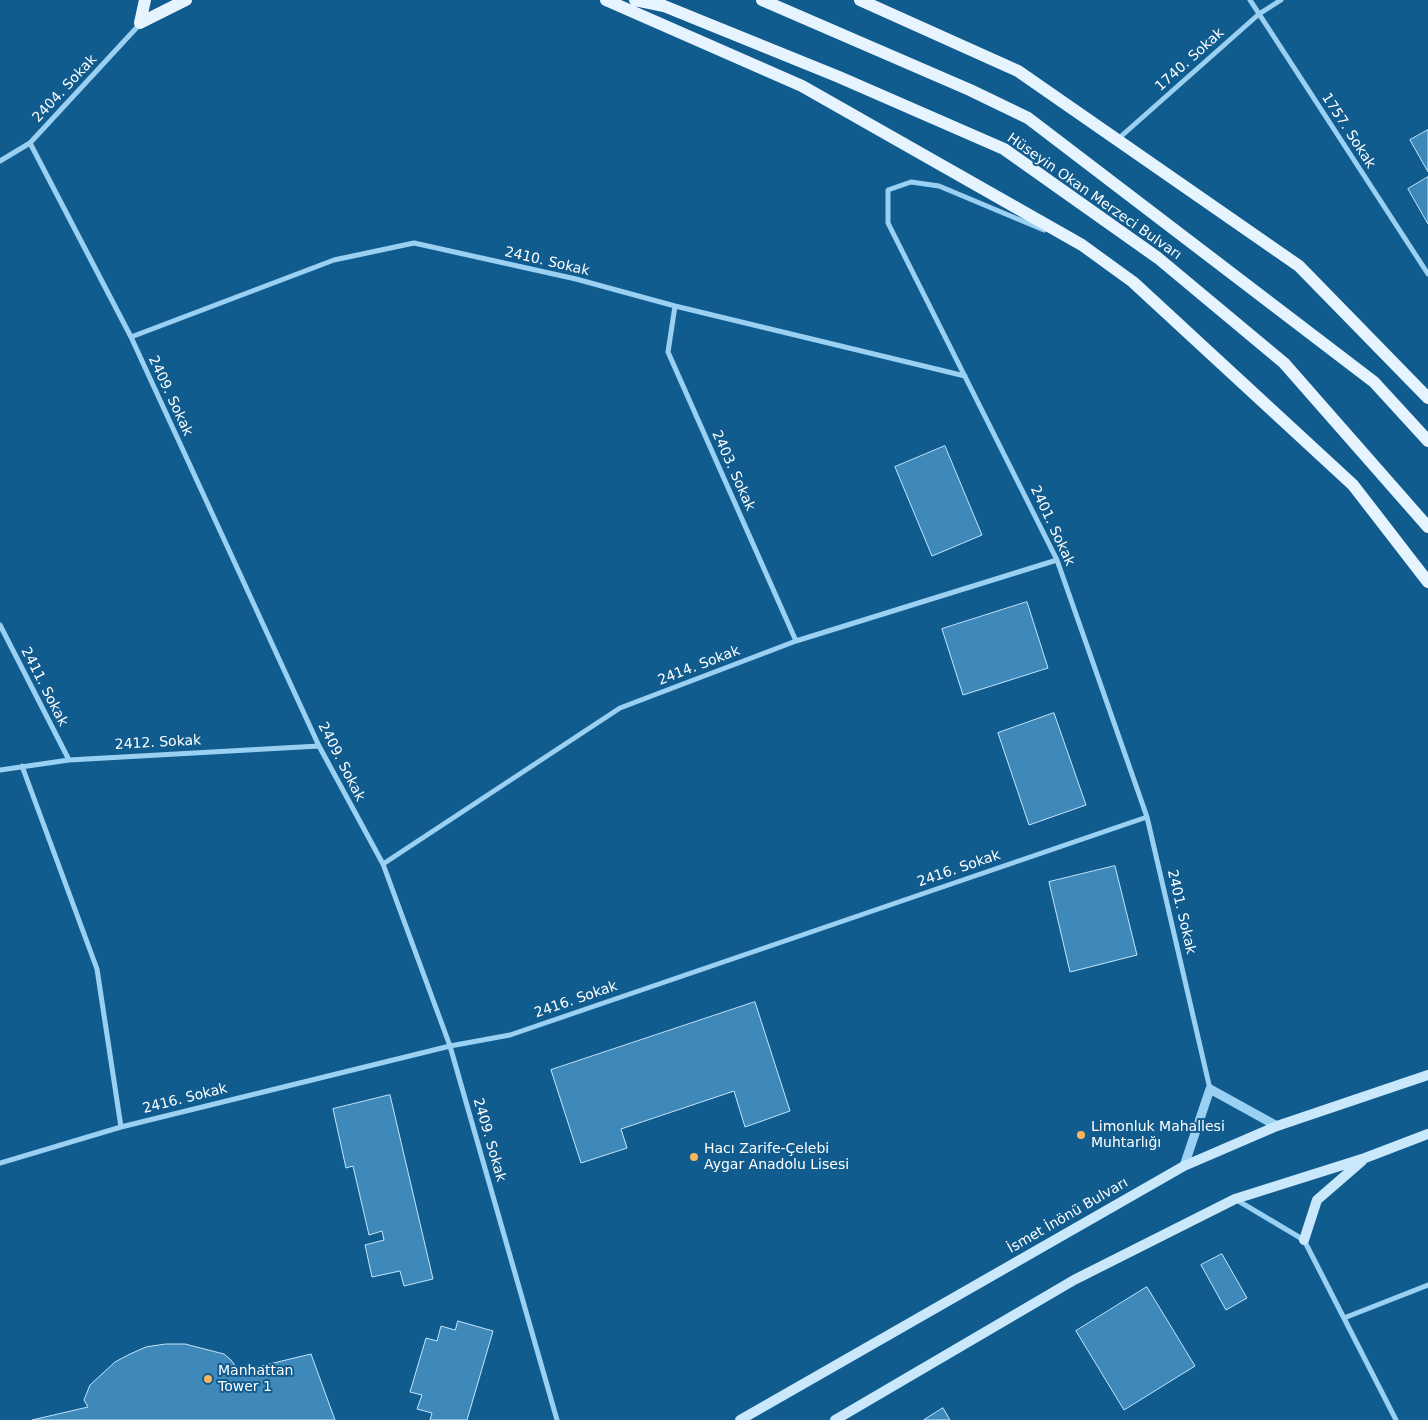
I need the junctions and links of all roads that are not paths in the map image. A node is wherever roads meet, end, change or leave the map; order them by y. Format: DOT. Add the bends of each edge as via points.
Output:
graph roads {
  1 [pos="145,0"];
  2 [pos="186,0"];
  3 [pos="606,0"];
  4 [pos="635,0"];
  5 [pos="762,0"];
  6 [pos="860,0"];
  7 [pos="1250,0"];
  8 [pos="1281,0"];
  9 [pos="1259,14"];
  10 [pos="140,23"];
  11 [pos="1117,140"];
  12 [pos="30,143"];
  13 [pos="0,161"];
  14 [pos="1082,245"];
  15 [pos="1428,274"];
  16 [pos="675,306"];
  17 [pos="131,337"];
  18 [pos="965,376"];
  19 [pos="1428,398"];
  20 [pos="1428,441"];
  21 [pos="1428,526"];
  22 [pos="1057,560"];
  23 [pos="1428,582"];
  24 [pos="0,626"];
  25 [pos="796,641"];
  26 [pos="319,746"];
  27 [pos="69,760"];
  28 [pos="22,766"];
  29 [pos="0,770"];
  30 [pos="1147,817"];
  31 [pos="383,864"];
  32 [pos="450,1046"];
  33 [pos="1428,1075"];
  34 [pos="1210,1089"];
  35 [pos="1276,1126"];
  36 [pos="121,1127"];
  37 [pos="1428,1134"];
  38 [pos="1365,1158"];
  39 [pos="0,1163"];
  40 [pos="1184,1166"];
  41 [pos="1236,1199"];
  42 [pos="1304,1240"];
  43 [pos="1428,1285"];
  44 [pos="1344,1318"];
  45 [pos="558,1420"];
  46 [pos="740,1420"];
  47 [pos="835,1420"];
  48 [pos="1396,1420"];
  1 -- 10 [label="main road"];
  2 -- 10 [label="main road"];
  3 -- 14 [label="main road" via="802,86"];
  4 -- 21 [label="main road, Hüseyin Okan Merzeci Bulvarı" via="664,6 1004,149 1158,258 1284,363"];
  5 -- 20 [label="main road, Hüseyin Okan Merzeci Bulvarı" via="1028,118 1374,382"];
  6 -- 11 [label="main road" via="1018,71"];
  7 -- 9 [label="street, 1757. Sokak"];
  8 -- 9 [label="street, 1740. Sokak"];
  9 -- 11 [label="street, 1740. Sokak"];
  9 -- 15 [label="street, 1757. Sokak"];
  10 -- 12 [label="street, 2404. Sokak"];
  11 -- 19 [label="main road" via="1299,266"];
  12 -- 13 [label="street, 2404. Sokak"];
  12 -- 17 [label="street, 2409. Sokak"];
  14 -- 18 [label="street, 2401. Sokak" via="939,186 911,182 888,190 888,223"];
  14 -- 23 [label="main road" via="1133,282 1353,485"];
  16 -- 17 [label="street, 2410. Sokak" via="576,279 414,243 334,260"];
  16 -- 18 [label="street, 2410. Sokak"];
  16 -- 25 [label="street, 2403. Sokak" via="668,352"];
  17 -- 26 [label="street, 2409. Sokak"];
  18 -- 22 [label="street, 2401. Sokak"];
  22 -- 25 [label="street, 2414. Sokak"];
  22 -- 30 [label="street, 2401. Sokak"];
  24 -- 27 [label="street, 2411. Sokak"];
  25 -- 31 [label="street, 2414. Sokak" via="620,708"];
  26 -- 27 [label="street, 2412. Sokak"];
  26 -- 31 [label="street, 2409. Sokak"];
  27 -- 28 [label="street, 2412. Sokak"];
  28 -- 29 [label="street, 2412. Sokak"];
  28 -- 36 [label="street" via="97,969"];
  30 -- 32 [label="street, 2416. Sokak" via="510,1035"];
  30 -- 34 [label="street, 2401. Sokak"];
  31 -- 32 [label="street, 2409. Sokak"];
  32 -- 36 [label="street, 2416. Sokak"];
  32 -- 45 [label="street, 2409. Sokak"];
  33 -- 35 [label="main road, İsmet İnönü Bulvarı"];
  34 -- 35 [label="street"];
  34 -- 40 [label="street"];
  35 -- 40 [label="main road, İsmet İnönü Bulvarı"];
  36 -- 39 [label="street, 2416. Sokak"];
  37 -- 38 [label="main road"];
  38 -- 41 [label="main road"];
  38 -- 42 [label="main road" via="1317,1200"];
  40 -- 46 [label="main road, İsmet İnönü Bulvarı"];
  41 -- 42 [label="street"];
  41 -- 47 [label="main road" via="1074,1280"];
  42 -- 44 [label="street"];
  43 -- 44 [label="street"];
  44 -- 48 [label="street"];
}
